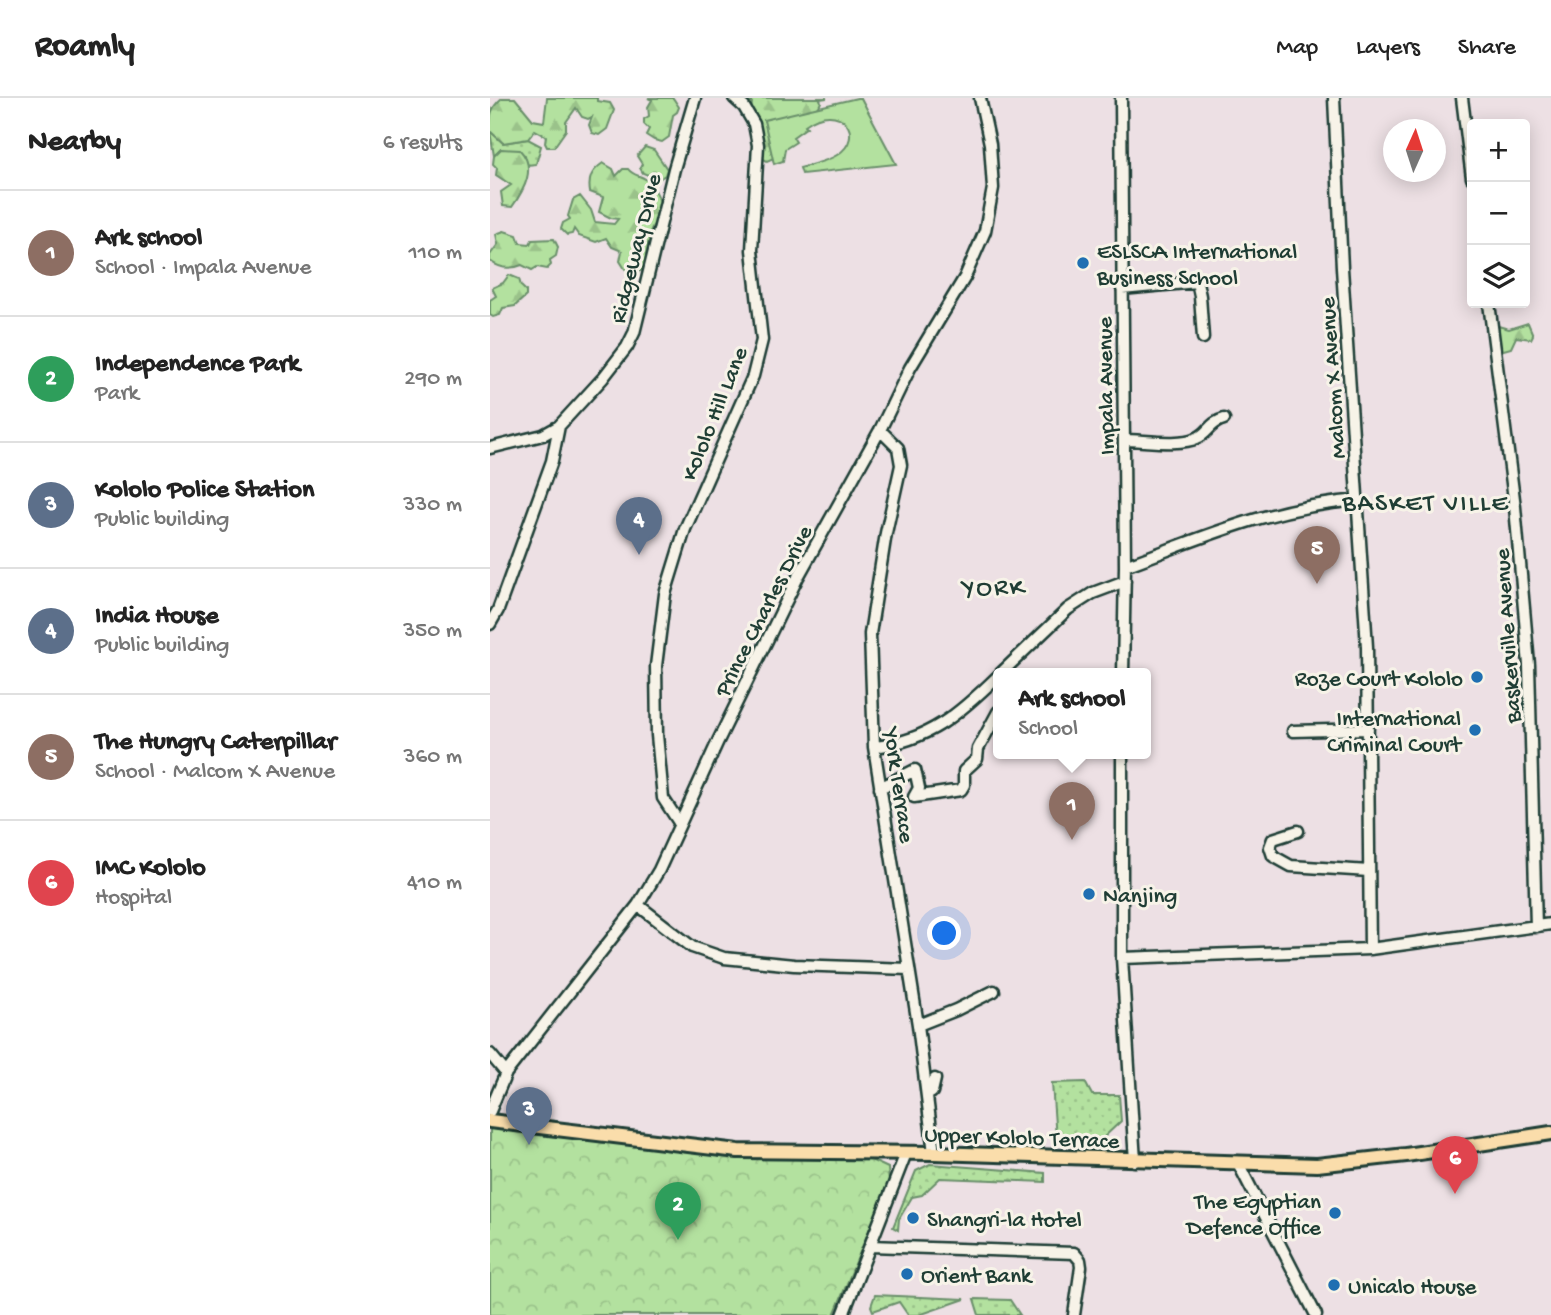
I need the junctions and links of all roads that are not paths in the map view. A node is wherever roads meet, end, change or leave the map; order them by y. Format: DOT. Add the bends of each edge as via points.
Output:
graph roads {
  1 [pos="695,98"];
  2 [pos="734,98"];
  3 [pos="980,98"];
  4 [pos="1121,98"];
  5 [pos="1334,98"];
  6 [pos="1462,98"];
  7 [pos="1467,138"];
  8 [pos="1122,289"];
  9 [pos="1490,308"];
  10 [pos="1203,338"];
  11 [pos="1224,419"];
  12 [pos="559,426"];
  13 [pos="880,430"];
  14 [pos="1124,440"];
  15 [pos="490,448"];
  16 [pos="1359,500"];
  17 [pos="1125,566"];
  18 [pos="1125,581"];
  19 [pos="490,624"];
  20 [pos="1007,668"];
  21 [pos="1123,668"];
  22 [pos="993,682"];
  23 [pos="993,721"];
  24 [pos="1368,729"];
  25 [pos="1293,731"];
  26 [pos="874,747"];
  27 [pos="1122,759"];
  28 [pos="880,788"];
  29 [pos="663,798"];
  30 [pos="689,804"];
  31 [pos="680,824"];
  32 [pos="1298,831"];
  33 [pos="1369,871"];
  34 [pos="638,905"];
  35 [pos="1551,924"];
  36 [pos="1536,927"];
  37 [pos="1370,949"];
  38 [pos="1122,958"];
  39 [pos="909,969"];
  40 [pos="994,991"];
  41 [pos="918,1025"];
  42 [pos="490,1054"];
  43 [pos="506,1073"];
  44 [pos="935,1079"];
  45 [pos="927,1095"];
  46 [pos="490,1111"];
  47 [pos="490,1121"];
  48 [pos="1551,1133"];
  49 [pos="906,1153"];
  50 [pos="934,1153"];
  51 [pos="1135,1161"];
  52 [pos="1238,1163"];
  53 [pos="870,1247"];
  54 [pos="843,1315"];
  55 [pos="1074,1315"];
  56 [pos="1316,1315"];
  1 -- 12 [label="street, Ridgeway Drive" via="634,333 603,378"];
  2 -- 29 [label="street, Kololo Hill Lane" via="754,124 758,145 752,250 762,340 753,376 685,529 665,594 655,686"];
  3 -- 13 [label="street, Prince Charles Drive" via="993,167 985,231 965,277 909,368"];
  4 -- 8 [label="street, Impala Avenue"];
  5 -- 16 [label="street, Malcom X Avenue"];
  6 -- 7 [label="street"];
  8 -- 10 [label="street" via="1197,282"];
  8 -- 14 [label="street, Impala Avenue"];
  9 -- 36 [label="street, Baskerville Avenue" via="1516,507 1530,665"];
  11 -- 14 [label="street" via="1214,421 1195,439"];
  12 -- 15 [label="street" via="543,435"];
  12 -- 19 [label="street" via="552,461"];
  13 -- 26 [label="street, York Terrace" via="898,448 901,465 870,634"];
  13 -- 30 [label="street, Prince Charles Drive" via="798,577"];
  14 -- 17 [label="street, Impala Avenue"];
  16 -- 17 [label="street" via="1255,518"];
  16 -- 24 [label="street, Malcom X Avenue"];
  17 -- 18 [label="street, Impala Avenue"];
  18 -- 20 [label="street" via="1068,609"];
  18 -- 21 [label="street, Impala Avenue"];
  22 -- 26 [label="street" via="937,727 911,740"];
  23 -- 28 [label="street" via="977,759 964,771 961,790 914,797 919,788 915,770"];
  24 -- 25 [label="street"];
  24 -- 33 [label="street, Malcom X Avenue"];
  26 -- 28 [label="street, York Terrace"];
  27 -- 38 [label="street"];
  28 -- 39 [label="street, York Terrace"];
  29 -- 30 [label="street" via="672,804"];
  29 -- 31 [label="street, Kololo Hill Lane"];
  30 -- 31 [label="street, Prince Charles Drive"];
  31 -- 34 [label="street, Prince Charles Drive"];
  32 -- 33 [label="street" via="1273,839 1273,856 1291,866"];
  33 -- 37 [label="street, Malcom X Avenue"];
  34 -- 39 [label="street" via="692,947 724,958"];
  34 -- 43 [label="street, Prince Charles Drive"];
  35 -- 36 [label="street"];
  36 -- 37 [label="street"];
  37 -- 38 [label="street"];
  38 -- 51 [label="street"];
  39 -- 41 [label="street, York Terrace"];
  40 -- 41 [label="street"];
  41 -- 45 [label="street, York Terrace"];
  42 -- 43 [label="street"];
  43 -- 46 [label="street, Prince Charles Drive"];
  44 -- 45 [label="street"];
  45 -- 50 [label="street, York Terrace"];
  47 -- 49 [label="main road, Upper Kololo Terrace" via="738,1150"];
  48 -- 52 [label="main road, Upper Kololo Terrace" via="1317,1165"];
  49 -- 50 [label="main road, Upper Kololo Terrace"];
  49 -- 53 [label="street"];
  50 -- 51 [label="main road, Upper Kololo Terrace"];
  51 -- 52 [label="main road, Upper Kololo Terrace"];
  52 -- 56 [label="street"];
  53 -- 54 [label="street"];
  53 -- 55 [label="street" via="1074,1253 1081,1267"];
}
